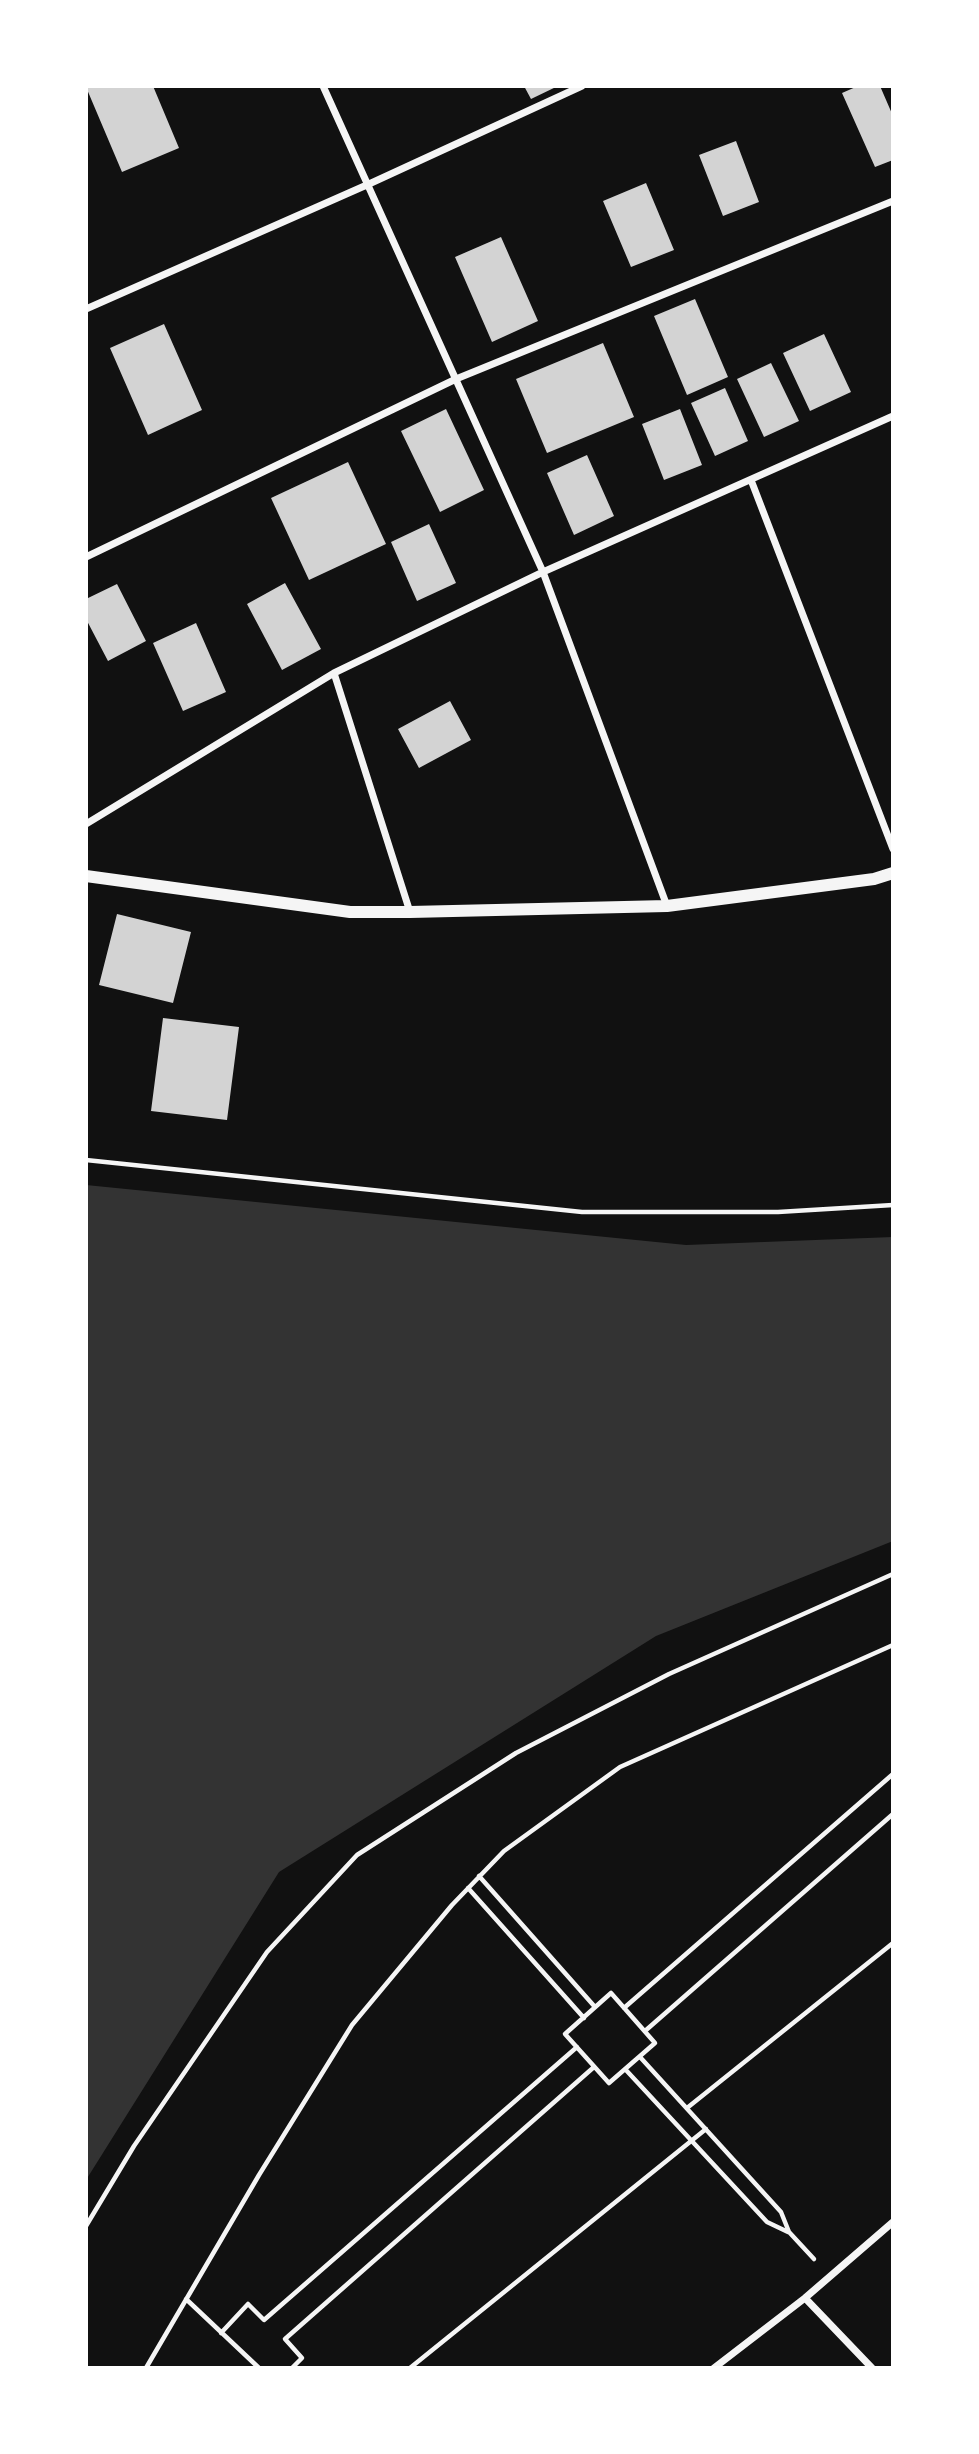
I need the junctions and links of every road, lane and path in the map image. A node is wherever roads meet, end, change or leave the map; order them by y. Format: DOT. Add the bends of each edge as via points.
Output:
graph roads {
  1 [pos="323,86"];
  2 [pos="582,86"];
  3 [pos="369,184"];
  4 [pos="893,201"];
  5 [pos="86,309"];
  6 [pos="456,379"];
  7 [pos="893,416"];
  8 [pos="751,480"];
  9 [pos="86,558"];
  10 [pos="543,572"];
  11 [pos="334,673"];
  12 [pos="86,824"];
  13 [pos="893,849"];
  14 [pos="893,873"];
  15 [pos="86,876"];
  16 [pos="667,906"];
  17 [pos="411,912"];
  18 [pos="86,1160"];
  19 [pos="893,1205"];
  20 [pos="893,1574"];
  21 [pos="893,1645"];
  22 [pos="893,1774"];
  23 [pos="893,1814"];
  24 [pos="479,1876"];
  25 [pos="468,1888"];
  26 [pos="893,1943"];
  27 [pos="596,2007"];
  28 [pos="624,2008"];
  29 [pos="584,2018"];
  30 [pos="645,2031"];
  31 [pos="577,2047"];
  32 [pos="640,2057"];
  33 [pos="594,2067"];
  34 [pos="625,2069"];
  35 [pos="687,2108"];
  36 [pos="706,2129"];
  37 [pos="691,2140"];
  38 [pos="893,2222"];
  39 [pos="86,2226"];
  40 [pos="789,2232"];
  41 [pos="830,2277"];
  42 [pos="805,2298"];
  43 [pos="186,2299"];
  44 [pos="221,2333"];
  45 [pos="146,2368"];
  46 [pos="257,2368"];
  47 [pos="292,2368"];
  48 [pos="410,2368"];
  49 [pos="714,2368"];
  50 [pos="872,2368"];
  1 -- 3 [label="street"];
  2 -- 3 [label="street"];
  3 -- 5 [label="street"];
  3 -- 6 [label="street"];
  4 -- 6 [label="street"];
  6 -- 9 [label="street"];
  6 -- 10 [label="street"];
  7 -- 8 [label="street"];
  8 -- 10 [label="street"];
  8 -- 13 [label="street"];
  10 -- 11 [label="street"];
  10 -- 16 [label="street"];
  11 -- 12 [label="street"];
  11 -- 17 [label="street"];
  14 -- 16 [label="street"];
  15 -- 17 [label="street" via="350,912"];
  16 -- 17 [label="street"];
  18 -- 19 [label="path" via="582,1212 778,1212"];
  20 -- 39 [label="path" via="669,1674 516,1754 357,1855 267,1952 134,2146"];
  21 -- 24 [label="path" via="620,1767 504,1851"];
  22 -- 28 [label="path"];
  23 -- 30 [label="path"];
  24 -- 25 [label="path"];
  24 -- 27 [label="path"];
  25 -- 29 [label="path"];
  25 -- 43 [label="path" via="352,2025"];
  26 -- 35 [label="path"];
  27 -- 28 [label="path" via="611,1993"];
  27 -- 29 [label="path"];
  28 -- 30 [label="path"];
  29 -- 31 [label="path" via="565,2034"];
  30 -- 32 [label="path" via="655,2042"];
  31 -- 33 [label="path"];
  31 -- 44 [label="path" via="264,2320 248,2304"];
  32 -- 34 [label="path"];
  32 -- 35 [label="path"];
  33 -- 34 [label="path" via="609,2083"];
  33 -- 47 [label="path" via="285,2339 302,2358"];
  34 -- 37 [label="path"];
  35 -- 36 [label="path"];
  36 -- 37 [label="path"];
  36 -- 40 [label="path" via="781,2212"];
  37 -- 40 [label="path" via="767,2222"];
  37 -- 48 [label="path"];
  38 -- 41 [label="street"];
  40 -- 41 [label="path"];
  41 -- 42 [label="street"];
  42 -- 49 [label="street"];
  42 -- 50 [label="street"];
  43 -- 44 [label="path"];
  43 -- 45 [label="path"];
  44 -- 46 [label="path"];
}
